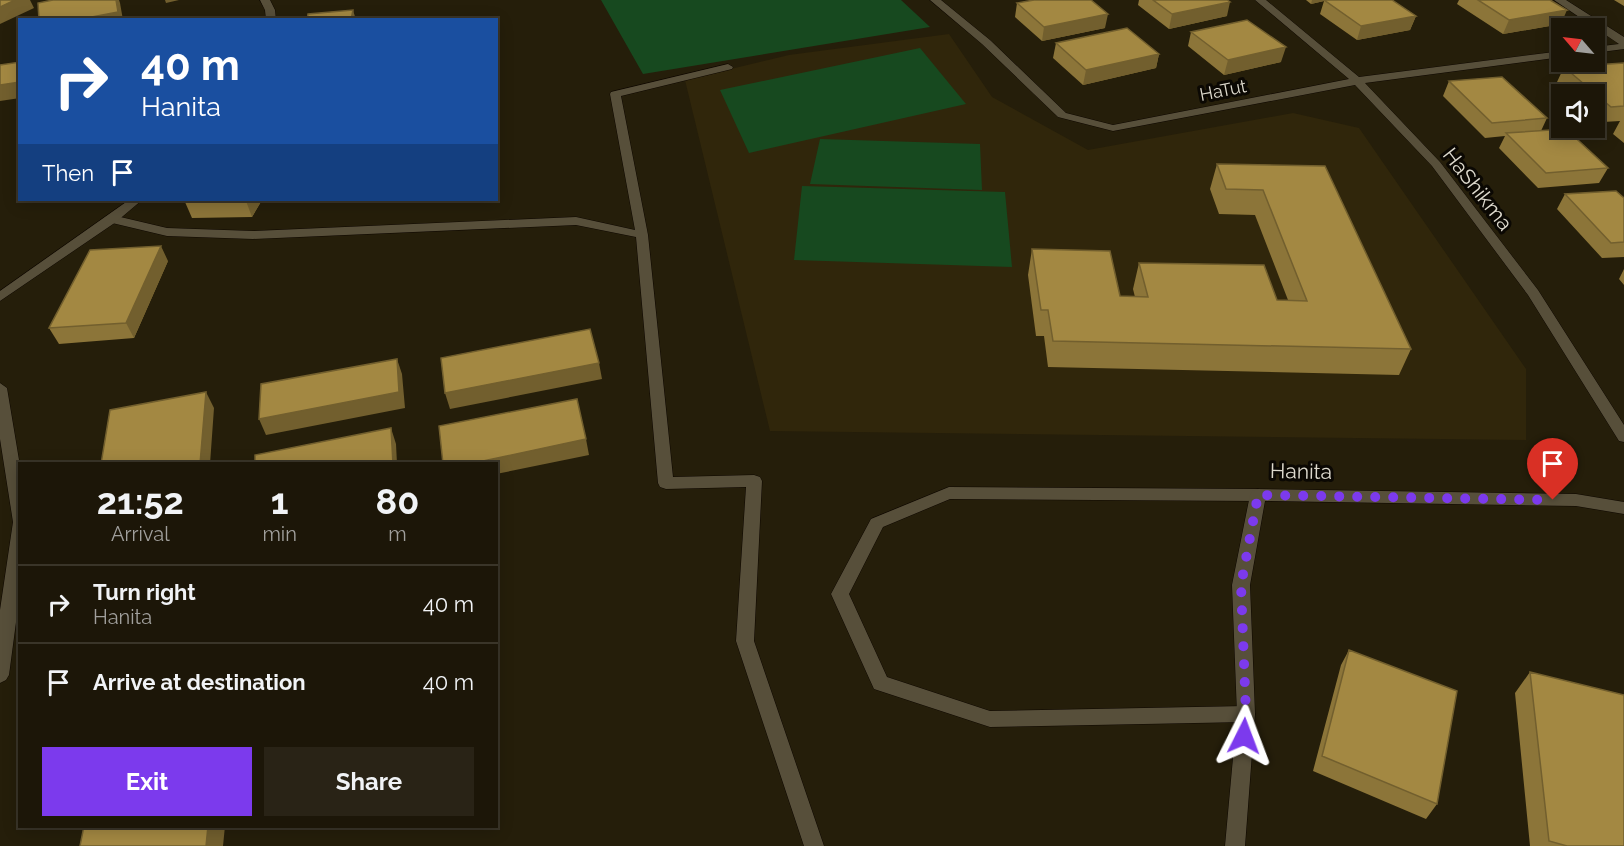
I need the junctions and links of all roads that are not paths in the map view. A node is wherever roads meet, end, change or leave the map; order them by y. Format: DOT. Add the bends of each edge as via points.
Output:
graph roads {
  1 [pos="265,0"];
  2 [pos="935,0"];
  3 [pos="1260,0"];
  4 [pos="1559,0"];
  5 [pos="268,18"];
  6 [pos="1624,44"];
  7 [pos="1605,48"];
  8 [pos="1551,55"];
  9 [pos="728,67"];
  10 [pos="1357,81"];
  11 [pos="135,201"];
  12 [pos="112,219"];
  13 [pos="642,236"];
  14 [pos="0,297"];
  15 [pos="0,388"];
  16 [pos="1624,437"];
  17 [pos="1258,495"];
  18 [pos="1624,508"];
  19 [pos="18,510"];
  20 [pos="18,538"];
  21 [pos="0,675"];
  22 [pos="1246,714"];
  23 [pos="814,846"];
  24 [pos="1235,846"];
  1 -- 5 [label="street" via="270,10"];
  2 -- 10 [label="street, HaTut" via="986,42 1062,116 1113,128"];
  3 -- 10 [label="street, HaShikma"];
  4 -- 6 [label="street"];
  6 -- 7 [label="street"];
  8 -- 10 [label="street, HaTut"];
  9 -- 13 [label="street" via="615,94"];
  10 -- 16 [label="street, HaShikma" via="1436,164 1533,293"];
  11 -- 12 [label="street"];
  12 -- 13 [label="street" via="168,232 253,235 576,221"];
  12 -- 14 [label="street"];
  13 -- 23 [label="street" via="666,483 754,481 745,641"];
  15 -- 19 [label="street"];
  17 -- 18 [label="street, Hanita" via="1575,500"];
  17 -- 22 [label="street, Hanita" via="1241,585"];
  17 -- 22 [label="street" via="949,493 878,523 840,594 880,683 990,719"];
  20 -- 21 [label="street"];
  22 -- 24 [label="street, Hanita"];
}
